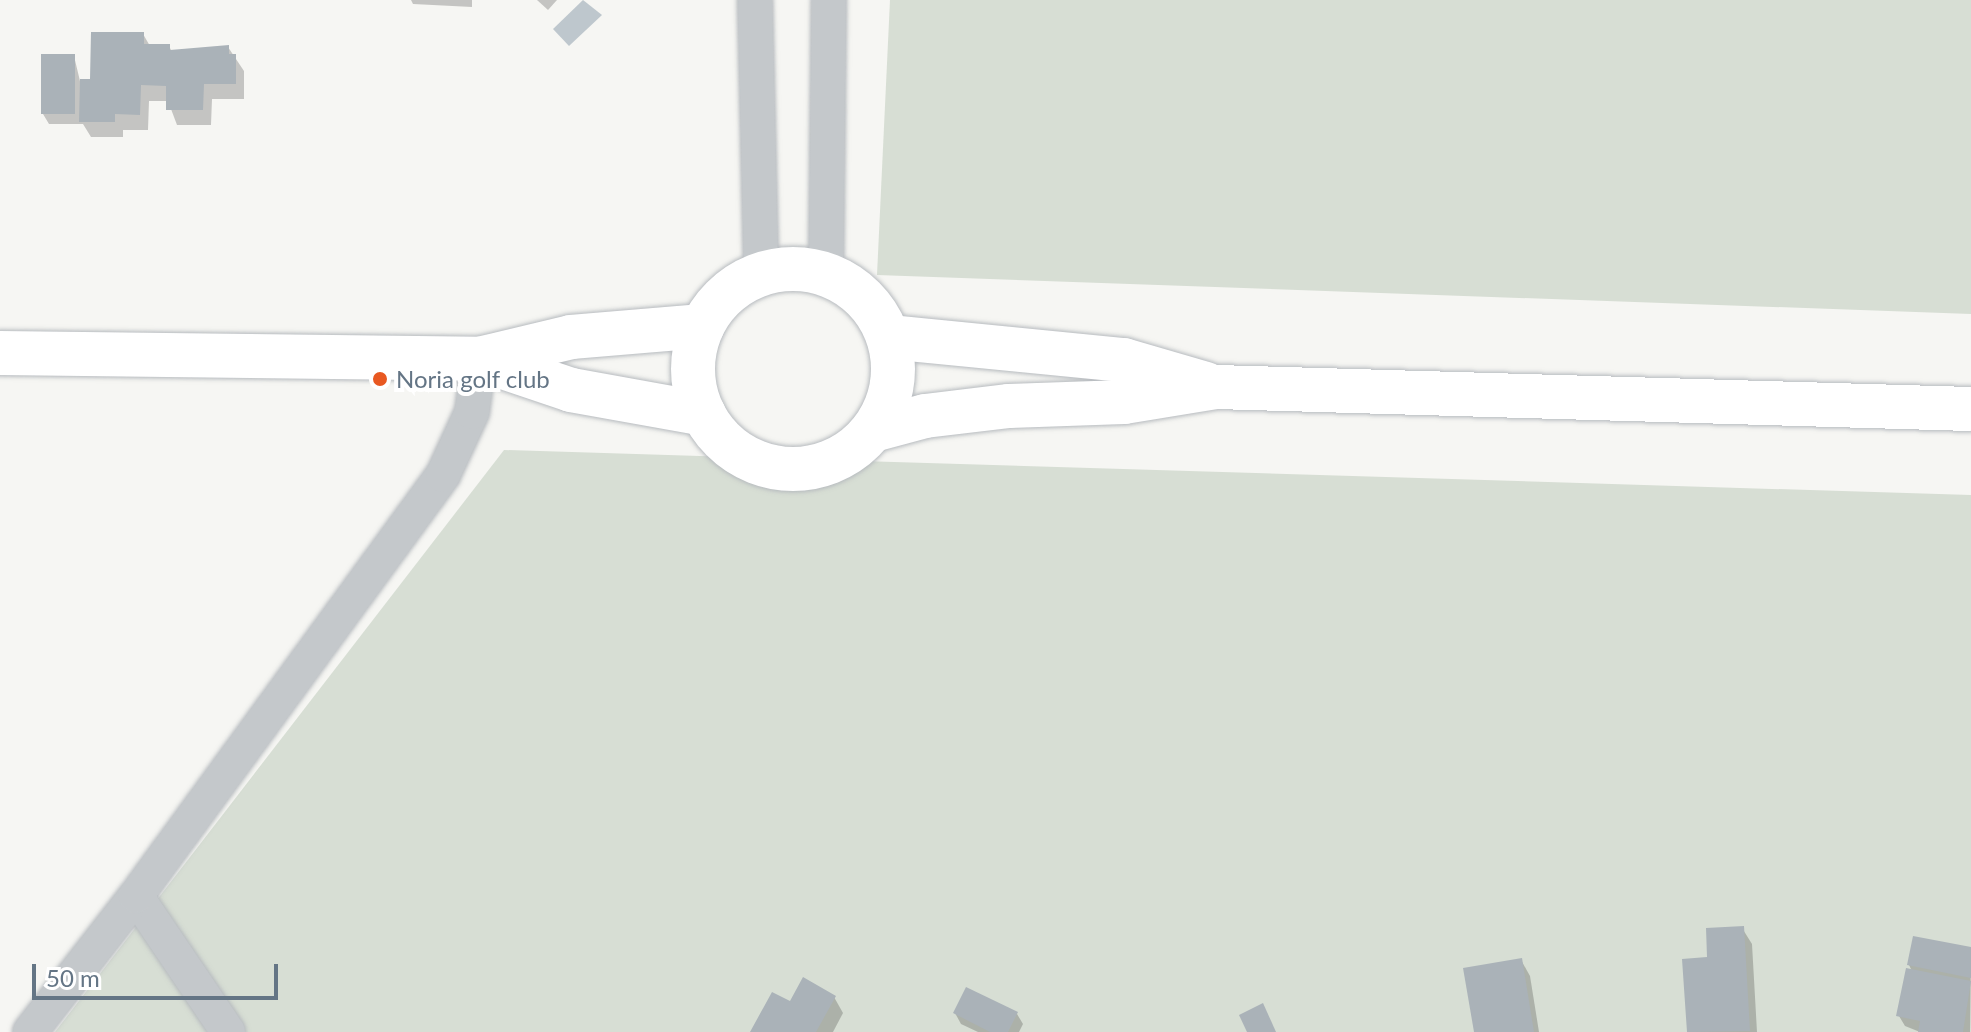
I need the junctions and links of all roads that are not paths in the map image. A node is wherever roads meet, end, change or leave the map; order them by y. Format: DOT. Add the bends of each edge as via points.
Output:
graph roads {
  1 [pos="755,0"];
  2 [pos="829,0"];
  3 [pos="826,273"];
  4 [pos="761,274"];
  5 [pos="703,326"];
  6 [pos="889,337"];
  7 [pos="0,353"];
  8 [pos="479,359"];
  9 [pos="1216,387"];
  10 [pos="1971,409"];
  11 [pos="704,414"];
  12 [pos="873,430"];
  13 [pos="136,896"];
  14 [pos="30,1032"];
  15 [pos="228,1032"];
  1 -- 4 [label="street"];
  2 -- 3 [label="street"];
  3 -- 4 [label="main road" via="793,268"];
  3 -- 6 [label="main road" via="853,287 875,309"];
  4 -- 5 [label="main road" via="728,292"];
  5 -- 8 [label="main road" via="571,337"];
  5 -- 11 [label="main road" via="694,355 694,385"];
  6 -- 9 [label="main road" via="1124,360"];
  6 -- 12 [label="main road" via="891,390"];
  7 -- 8 [label="main road"];
  8 -- 11 [label="main road" via="571,390"];
  8 -- 13 [label="street" via="472,412 443,475"];
  9 -- 10 [label="main road"];
  9 -- 12 [label="main road" via="1124,402 939,415"];
  11 -- 12 [label="main road" via="751,461 784,469 818,467 848,453"];
  13 -- 14 [label="street"];
  13 -- 15 [label="street"];
}
